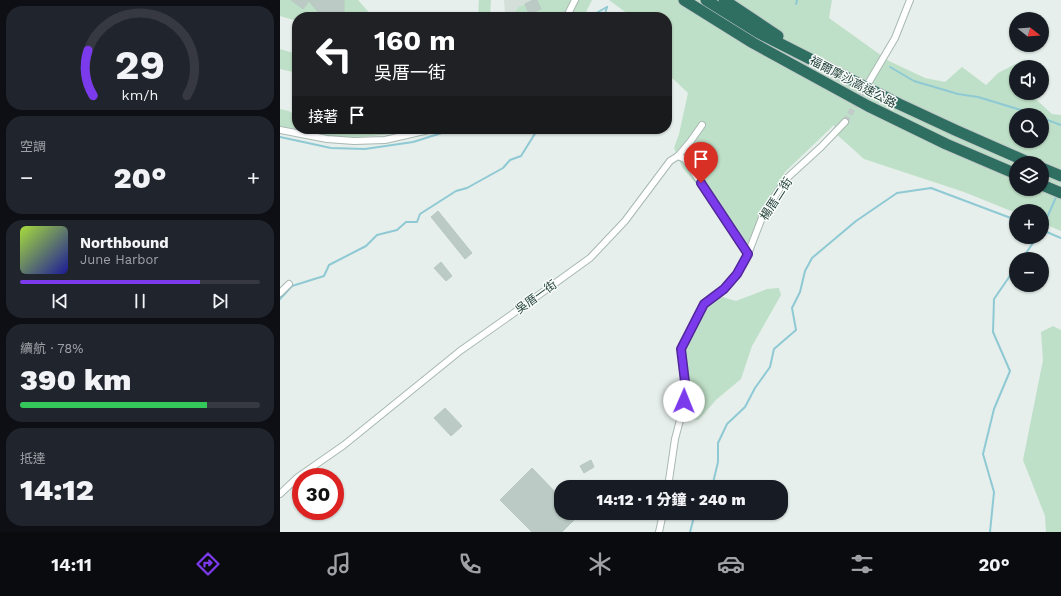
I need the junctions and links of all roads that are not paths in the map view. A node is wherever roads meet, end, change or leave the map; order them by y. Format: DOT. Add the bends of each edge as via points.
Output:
graph roads {
  1 [pos="575,0"];
  2 [pos="684,0"];
  3 [pos="706,0"];
  4 [pos="724,0"];
  5 [pos="910,0"];
  6 [pos="569,12"];
  7 [pos="869,82"];
  8 [pos="899,104"];
  9 [pos="845,122"];
  10 [pos="702,125"];
  11 [pos="280,130"];
  12 [pos="292,132"];
  13 [pos="301,134"];
  14 [pos="411,134"];
  15 [pos="678,156"];
  16 [pos="1014,156"];
  17 [pos="1009,171"];
  18 [pos="1049,171"];
  19 [pos="1061,176"];
  20 [pos="1049,188"];
  21 [pos="1061,193"];
  22 [pos="748,254"];
  23 [pos="289,284"];
  24 [pos="280,293"];
  25 [pos="669,480"];
  26 [pos="280,494"];
  27 [pos="662,520"];
  28 [pos="659,532"];
  1 -- 6 [label="street"];
  2 -- 17 [label="highway, 福爾摩沙高速公路" via="753,43 868,106"];
  3 -- 8 [label="highway, 福爾摩沙高速公路" via="759,33"];
  4 -- 8 [label="highway" via="778,36"];
  5 -- 7 [label="street" via="895,38"];
  8 -- 16 [label="highway, 福爾摩沙高速公路"];
  9 -- 22 [label="street, 楊厝二街" via="786,179 764,215"];
  10 -- 15 [label="street, 吳厝一街"];
  11 -- 12 [label="street"];
  13 -- 14 [label="street" via="354,141 385,140"];
  15 -- 22 [label="street" via="685,159"];
  15 -- 26 [label="street, 吳厝一街" via="670,161 625,221 590,258 460,351 344,445 298,477"];
  18 -- 19 [label="highway"];
  20 -- 21 [label="highway"];
  22 -- 25 [label="street, 楊厝二街" via="737,274 724,289 704,304 681,349 685,382 684,401"];
  23 -- 24 [label="street"];
  27 -- 28 [label="street"];
}
